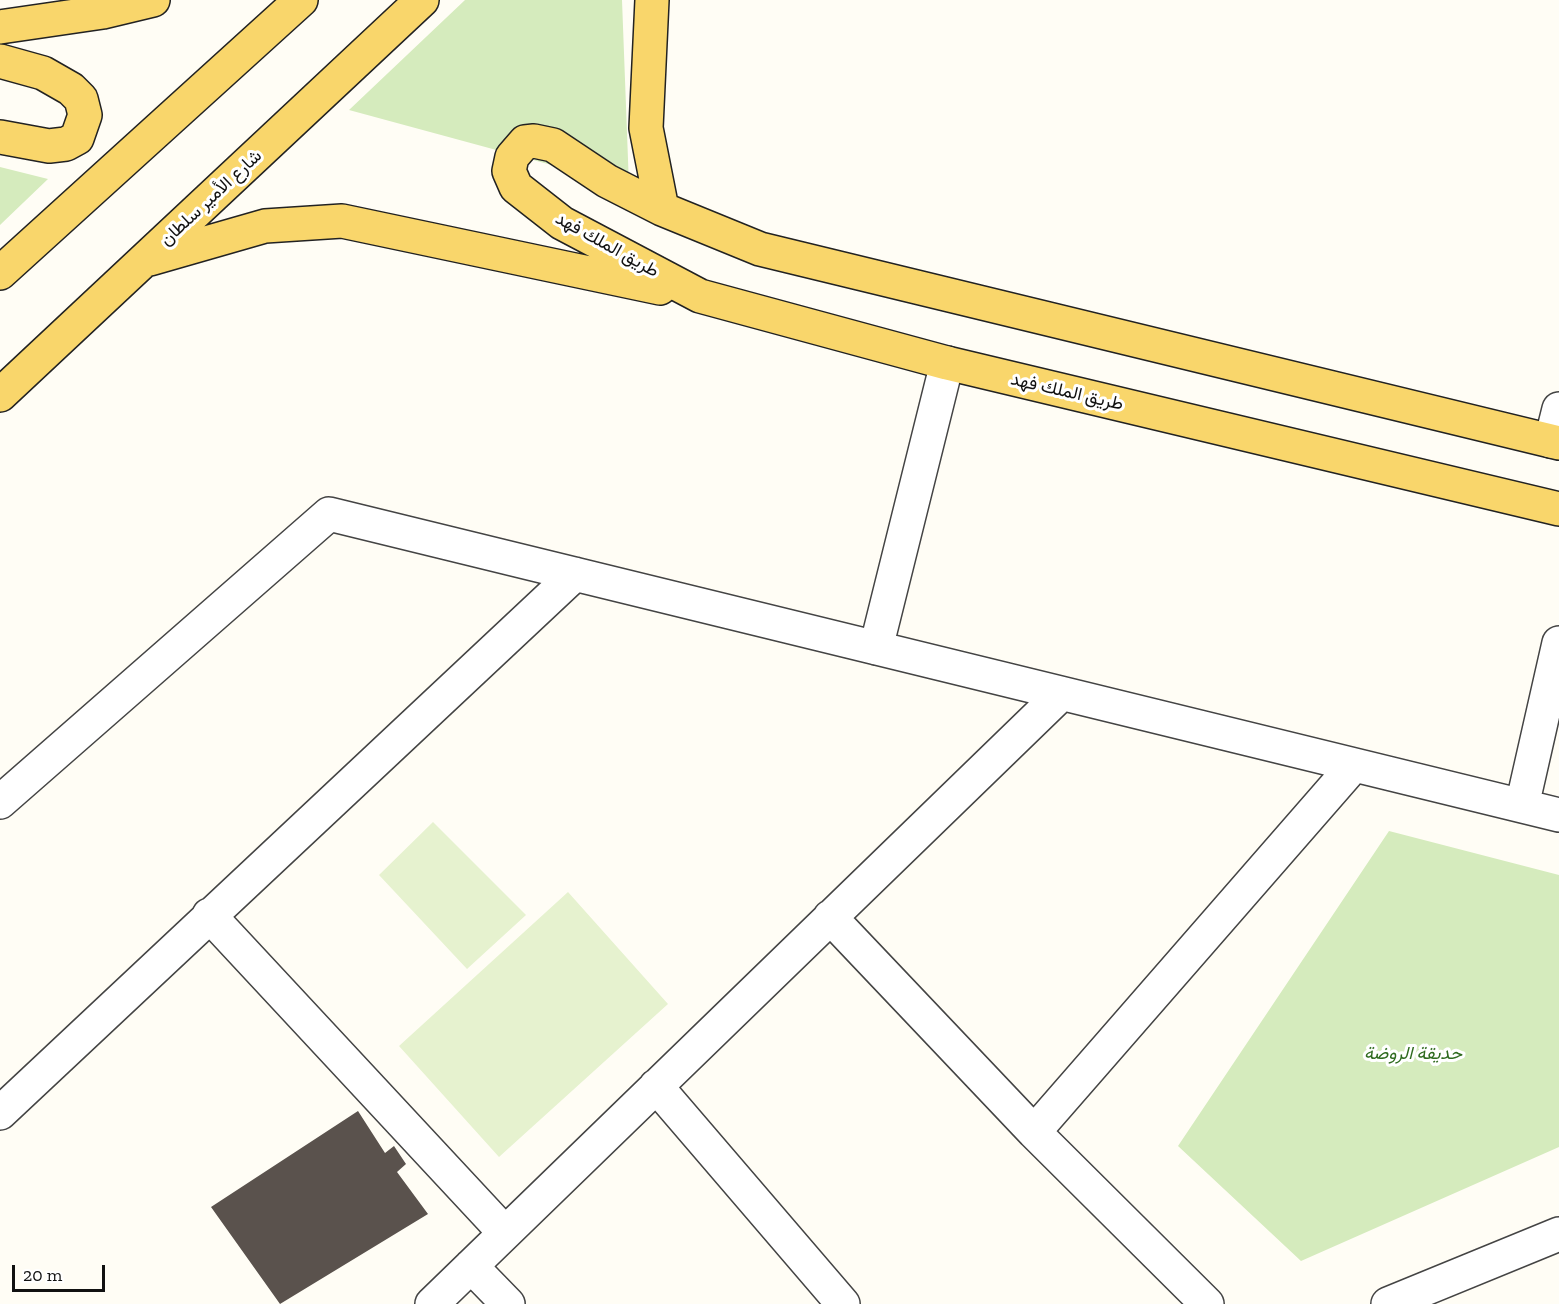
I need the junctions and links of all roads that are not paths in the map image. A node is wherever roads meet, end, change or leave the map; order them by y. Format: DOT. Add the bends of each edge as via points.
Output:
graph roads {
  1 [pos="153,0"];
  2 [pos="301,0"];
  3 [pos="422,0"];
  4 [pos="652,0"];
  5 [pos="0,27"];
  6 [pos="0,62"];
  7 [pos="0,137"];
  8 [pos="662,209"];
  9 [pos="144,260"];
  10 [pos="0,273"];
  11 [pos="700,296"];
  12 [pos="947,363"];
  13 [pos="0,395"];
  14 [pos="1559,409"];
  15 [pos="1555,442"];
  16 [pos="1559,509"];
  17 [pos="575,574"];
  18 [pos="1559,643"];
  19 [pos="876,648"];
  20 [pos="1061,694"];
  21 [pos="1354,765"];
  22 [pos="0,802"];
  23 [pos="1522,806"];
  24 [pos="1559,815"];
  25 [pos="209,915"];
  26 [pos="830,917"];
  27 [pos="656,1086"];
  28 [pos="0,1113"];
  29 [pos="1034,1132"];
  30 [pos="505,1233"];
  31 [pos="1559,1234"];
  32 [pos="471,1266"];
  33 [pos="432,1304"];
  34 [pos="508,1304"];
  35 [pos="843,1304"];
  36 [pos="1207,1304"];
  37 [pos="1388,1304"];
  1 -- 5 [label="main road" via="103,12"];
  2 -- 10 [label="main road"];
  3 -- 9 [label="main road, شارع الأمير سلطان"];
  4 -- 8 [label="main road" via="646,128"];
  6 -- 7 [label="main road" via="43,73 71,89 81,99 85,115 77,138 66,144 49,146"];
  8 -- 11 [label="main road, طريق الملك فهد" via="607,181 553,145 525,142 512,158 509,171 516,187 561,223"];
  8 -- 15 [label="main road, طريق الملك فهد" via="760,249"];
  9 -- 11 [label="main road" via="265,226 342,221"];
  9 -- 13 [label="main road, شارع الأمير سلطان"];
  11 -- 12 [label="main road, طريق الملك فهد"];
  12 -- 16 [label="main road, طريق الملك فهد"];
  12 -- 19 [label="street"];
  14 -- 15 [label="street"];
  17 -- 19 [label="street"];
  17 -- 22 [label="street" via="328,514"];
  17 -- 25 [label="street"];
  18 -- 23 [label="street"];
  19 -- 20 [label="street"];
  20 -- 21 [label="street"];
  20 -- 26 [label="street"];
  21 -- 23 [label="street"];
  21 -- 29 [label="street"];
  23 -- 24 [label="street"];
  25 -- 28 [label="street"];
  25 -- 30 [label="street"];
  26 -- 27 [label="street"];
  26 -- 29 [label="street"];
  27 -- 30 [label="street"];
  27 -- 35 [label="street"];
  29 -- 36 [label="street"];
  30 -- 32 [label="street"];
  31 -- 37 [label="street"];
  32 -- 33 [label="street"];
  32 -- 34 [label="street"];
}
